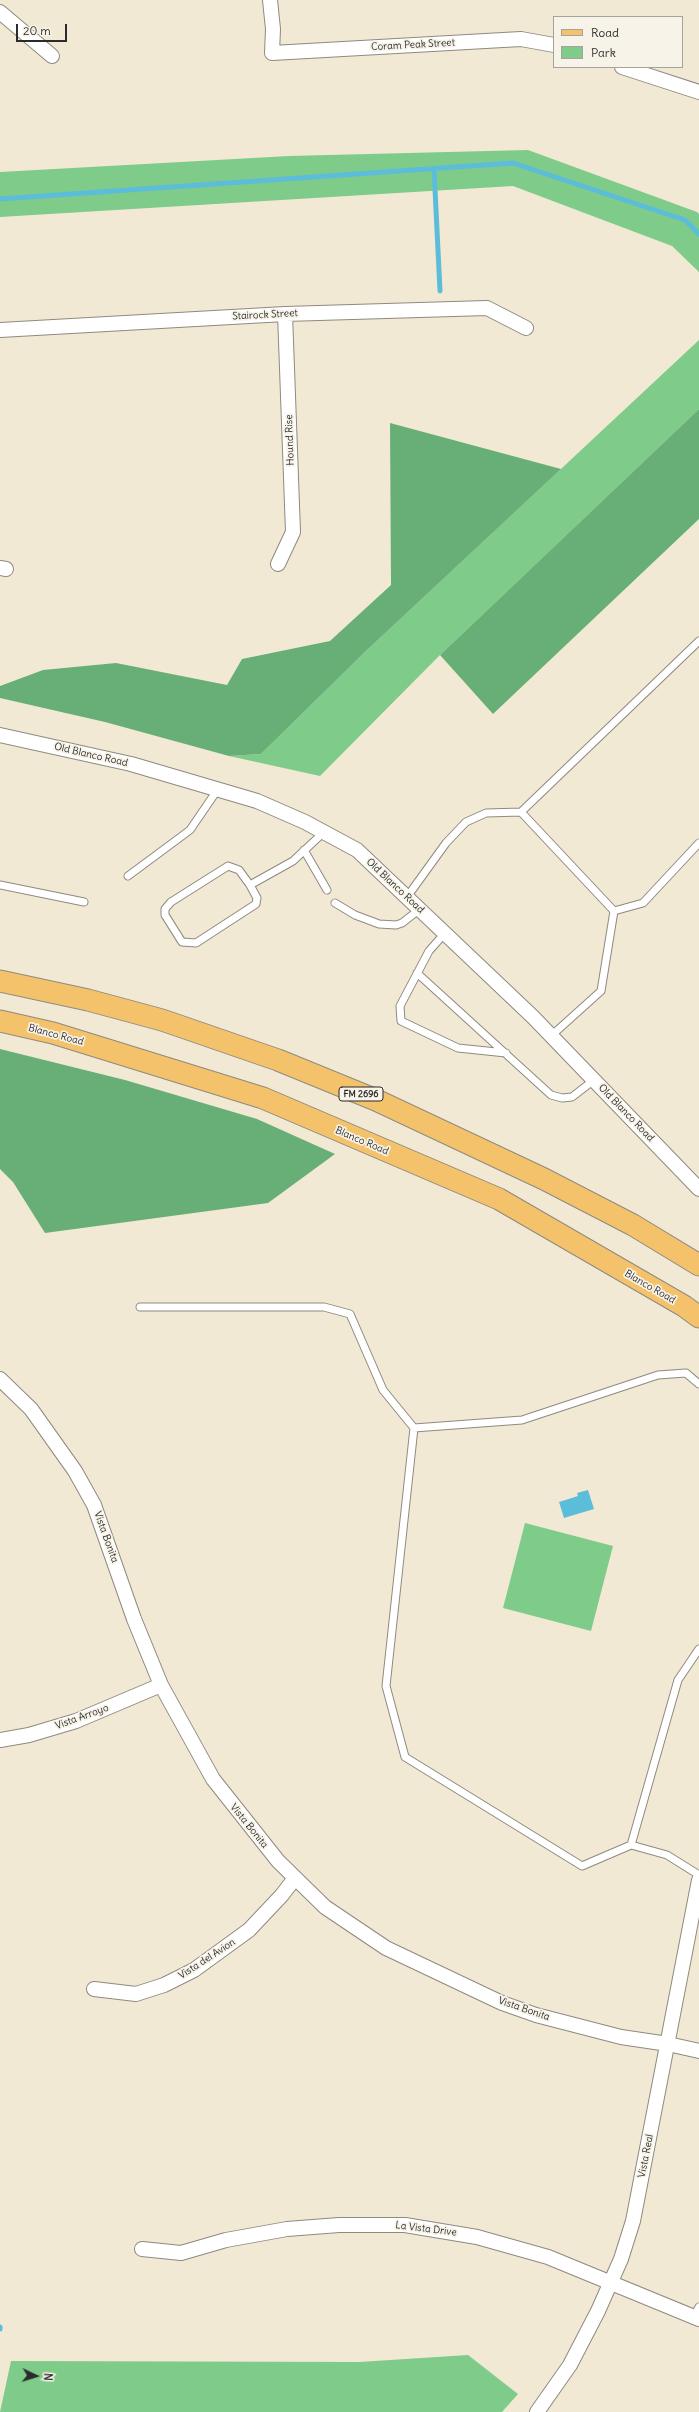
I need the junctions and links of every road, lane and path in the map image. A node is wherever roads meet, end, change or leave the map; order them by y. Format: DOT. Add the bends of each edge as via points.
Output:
graph roads {
  1 [pos="270,0"];
  2 [pos="0,12"];
  3 [pos="553,45"];
  4 [pos="52,56"];
  5 [pos="625,68"];
  6 [pos="699,92"];
  7 [pos="285,314"];
  8 [pos="526,328"];
  9 [pos="0,330"];
  10 [pos="278,564"];
  11 [pos="699,641"];
  12 [pos="0,735"];
  13 [pos="218,789"];
  14 [pos="521,812"];
  15 [pos="324,832"];
  16 [pos="699,843"];
  17 [pos="304,850"];
  18 [pos="128,876"];
  19 [pos="0,884"];
  20 [pos="250,885"];
  21 [pos="327,890"];
  22 [pos="408,897"];
  23 [pos="84,902"];
  24 [pos="335,903"];
  25 [pos="420,909"];
  26 [pos="614,911"];
  27 [pos="445,933"];
  28 [pos="417,973"];
  29 [pos="0,981"];
  30 [pos="0,1021"];
  31 [pos="551,1036"];
  32 [pos="506,1053"];
  33 [pos="594,1080"];
  34 [pos="699,1189"];
  35 [pos="699,1265"];
  36 [pos="140,1307"];
  37 [pos="694,1310"];
  38 [pos="0,1379"];
  39 [pos="699,1384"];
  40 [pos="414,1428"];
  41 [pos="699,1649"];
  42 [pos="161,1685"];
  43 [pos="0,1740"];
  44 [pos="631,1844"];
  45 [pos="699,1875"];
  46 [pos="295,1878"];
  47 [pos="699,1880"];
  48 [pos="94,1989"];
  49 [pos="668,2044"];
  50 [pos="699,2051"];
  51 [pos="142,2249"];
  52 [pos="611,2284"];
  53 [pos="697,2314"];
  54 [pos="537,2412"];
  1 -- 3 [label="street, Coram Peak Street" via="272,53 521,39"];
  2 -- 4 [label="street"];
  5 -- 6 [label="street"];
  7 -- 8 [label="street, Stairock Street" via="487,308"];
  7 -- 9 [label="street, Stairock Street"];
  7 -- 10 [label="street, Hound Rise" via="293,532"];
  11 -- 14 [label="lane"];
  12 -- 13 [label="street, Old Blanco Road" via="131,764"];
  13 -- 15 [label="street, Old Blanco Road" via="257,801"];
  13 -- 18 [label="lane" via="190,830"];
  14 -- 22 [label="lane" via="486,813 466,822 446,843"];
  14 -- 26 [label="lane"];
  15 -- 17 [label="lane"];
  15 -- 22 [label="street, Old Blanco Road" via="357,850"];
  16 -- 26 [label="lane" via="642,903"];
  17 -- 20 [label="lane" via="293,861"];
  17 -- 21 [label="lane"];
  19 -- 23 [label="lane"];
  20 -- 20 [label="lane" via="257,898 256,904 196,943 182,942 165,915 165,909 170,902 228,866 239,870"];
  22 -- 25 [label="street, Old Blanco Road"];
  24 -- 25 [label="lane" via="355,915 379,924 402,923"];
  25 -- 27 [label="street, Old Blanco Road"];
  26 -- 31 [label="lane" via="601,991"];
  27 -- 28 [label="lane" via="429,952"];
  27 -- 31 [label="street, Old Blanco Road"];
  28 -- 32 [label="lane"];
  28 -- 32 [label="lane" via="400,1006 401,1021 458,1048"];
  29 -- 35 [label="main road, FM 2696" via="88,1000 162,1020 278,1060 376,1100 544,1179 633,1225"];
  30 -- 37 [label="main road, Blanco Road" via="54,1032 263,1098 498,1199"];
  31 -- 33 [label="street, Old Blanco Road"];
  32 -- 33 [label="lane" via="551,1095 572,1097"];
  33 -- 34 [label="street, Old Blanco Road"];
  36 -- 40 [label="lane" via="324,1306 350,1314 383,1390"];
  38 -- 42 [label="street, Vista Bonita" via="36,1415 76,1471 94,1505 134,1619"];
  39 -- 40 [label="lane" via="686,1373 658,1375 522,1420"];
  40 -- 44 [label="lane" via="386,1686 405,1757 582,1866"];
  41 -- 44 [label="lane" via="678,1680"];
  42 -- 43 [label="street, Vista Arroyo" via="76,1721 29,1735"];
  42 -- 46 [label="street, Vista Bonita" via="212,1779 278,1861"];
  44 -- 45 [label="lane" via="667,1854"];
  46 -- 48 [label="street, Vista del Avion" via="249,1930 194,1970 164,1985 136,1994"];
  46 -- 49 [label="street, Vista Bonita" via="325,1906 386,1948 502,2003 621,2038"];
  47 -- 49 [label="street, Vista Real"];
  49 -- 50 [label="street, Vista Bonita"];
  49 -- 52 [label="street, Vista Real" via="634,2221"];
  51 -- 52 [label="street, La Vista Drive" via="181,2253 226,2240 287,2230 338,2225 405,2225 477,2236 548,2257"];
  52 -- 53 [label="street, La Vista Drive"];
  52 -- 54 [label="street, Vista Real" via="570,2365"];
}
